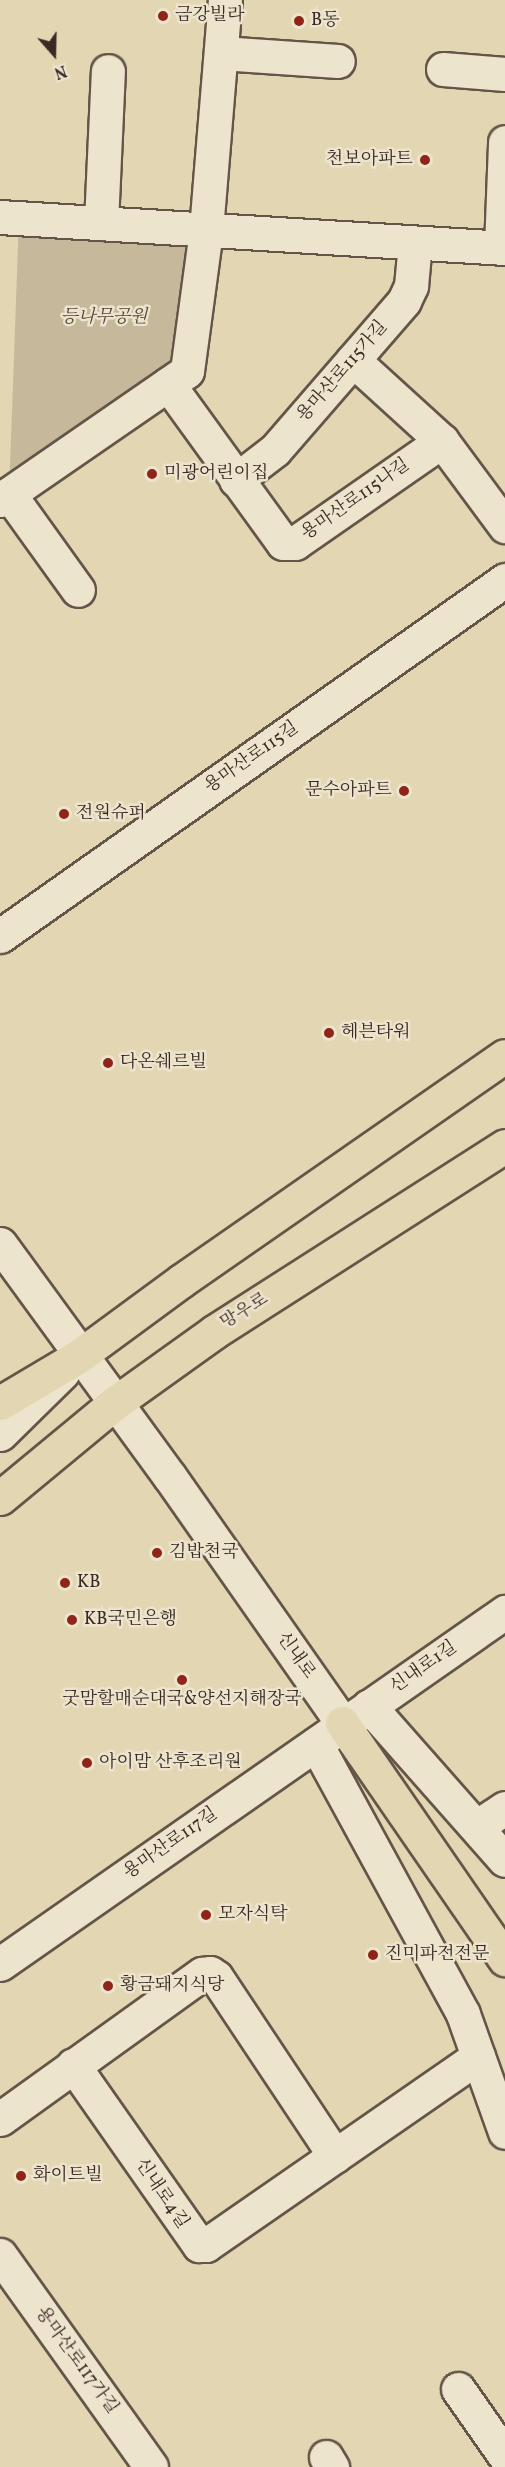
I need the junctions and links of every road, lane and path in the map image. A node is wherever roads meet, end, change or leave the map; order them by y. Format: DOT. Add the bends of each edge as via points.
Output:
graph roads {
  1 [pos="225,0"];
  2 [pos="221,53"];
  3 [pos="338,61"];
  4 [pos="443,69"];
  5 [pos="108,71"];
  6 [pos="505,74"];
  7 [pos="505,142"];
  8 [pos="0,217"];
  9 [pos="101,223"];
  10 [pos="206,230"];
  11 [pos="415,243"];
  12 [pos="503,248"];
  13 [pos="353,360"];
  14 [pos="168,384"];
  15 [pos="442,441"];
  16 [pos="236,480"];
  17 [pos="4,497"];
  18 [pos="505,526"];
  19 [pos="505,580"];
  20 [pos="78,590"];
  21 [pos="0,936"];
  22 [pos="505,1056"];
  23 [pos="505,1146"];
  24 [pos="0,1244"];
  25 [pos="79,1356"];
  26 [pos="0,1403"];
  27 [pos="115,1403"];
  28 [pos="0,1434"];
  29 [pos="0,1498"];
  30 [pos="505,1612"];
  31 [pos="356,1715"];
  32 [pos="316,1743"];
  33 [pos="505,1808"];
  34 [pos="478,1826"];
  35 [pos="505,1860"];
  36 [pos="505,1959"];
  37 [pos="0,1964"];
  38 [pos="463,2014"];
  39 [pos="478,2056"];
  40 [pos="73,2065"];
  41 [pos="505,2081"];
  42 [pos="0,2119"];
  43 [pos="505,2132"];
  44 [pos="335,2156"];
  45 [pos="0,2255"];
  46 [pos="458,2388"];
  47 [pos="505,2456"];
  48 [pos="151,2467"];
  1 -- 2 [label="street"];
  2 -- 3 [label="street"];
  2 -- 10 [label="street"];
  4 -- 6 [label="street"];
  5 -- 9 [label="street"];
  7 -- 12 [label="street"];
  8 -- 9 [label="street"];
  9 -- 10 [label="street"];
  10 -- 11 [label="street"];
  10 -- 14 [label="street" via="187,371"];
  11 -- 12 [label="street"];
  11 -- 13 [label="street, 용마산로115가길" via="411,286 404,301"];
  13 -- 15 [label="street"];
  13 -- 16 [label="street, 용마산로115가길" via="275,450"];
  14 -- 16 [label="street, 용마산로115나길"];
  14 -- 17 [label="street"];
  15 -- 16 [label="street, 용마산로115나길" via="289,544 279,540"];
  15 -- 18 [label="street"];
  17 -- 20 [label="street"];
  19 -- 21 [label="street, 용마산로115길"];
  22 -- 25 [label="main road"];
  23 -- 27 [label="main road, 망우로" via="214,1332"];
  24 -- 25 [label="street, 신내로"];
  25 -- 26 [label="main road"];
  25 -- 27 [label="street, 신내로"];
  25 -- 28 [label="street"];
  27 -- 29 [label="main road, 망우로"];
  27 -- 31 [label="street, 신내로"];
  30 -- 31 [label="street, 신내로1길"];
  31 -- 32 [label="street, 용마산로117길"];
  31 -- 34 [label="street"];
  31 -- 36 [label="main road, 신내로"];
  32 -- 37 [label="street, 용마산로117길"];
  32 -- 38 [label="street"];
  33 -- 34 [label="street"];
  34 -- 35 [label="street"];
  38 -- 39 [label="street"];
  38 -- 41 [label="street"];
  39 -- 43 [label="street"];
  39 -- 44 [label="street, 신내로4길"];
  40 -- 42 [label="street"];
  40 -- 44 [label="street, 신내로4길" via="199,2245 206,2245"];
  40 -- 44 [label="street" via="202,1974 210,1973"];
  45 -- 48 [label="street, 용마산로117가길"];
  46 -- 47 [label="street"];
}
